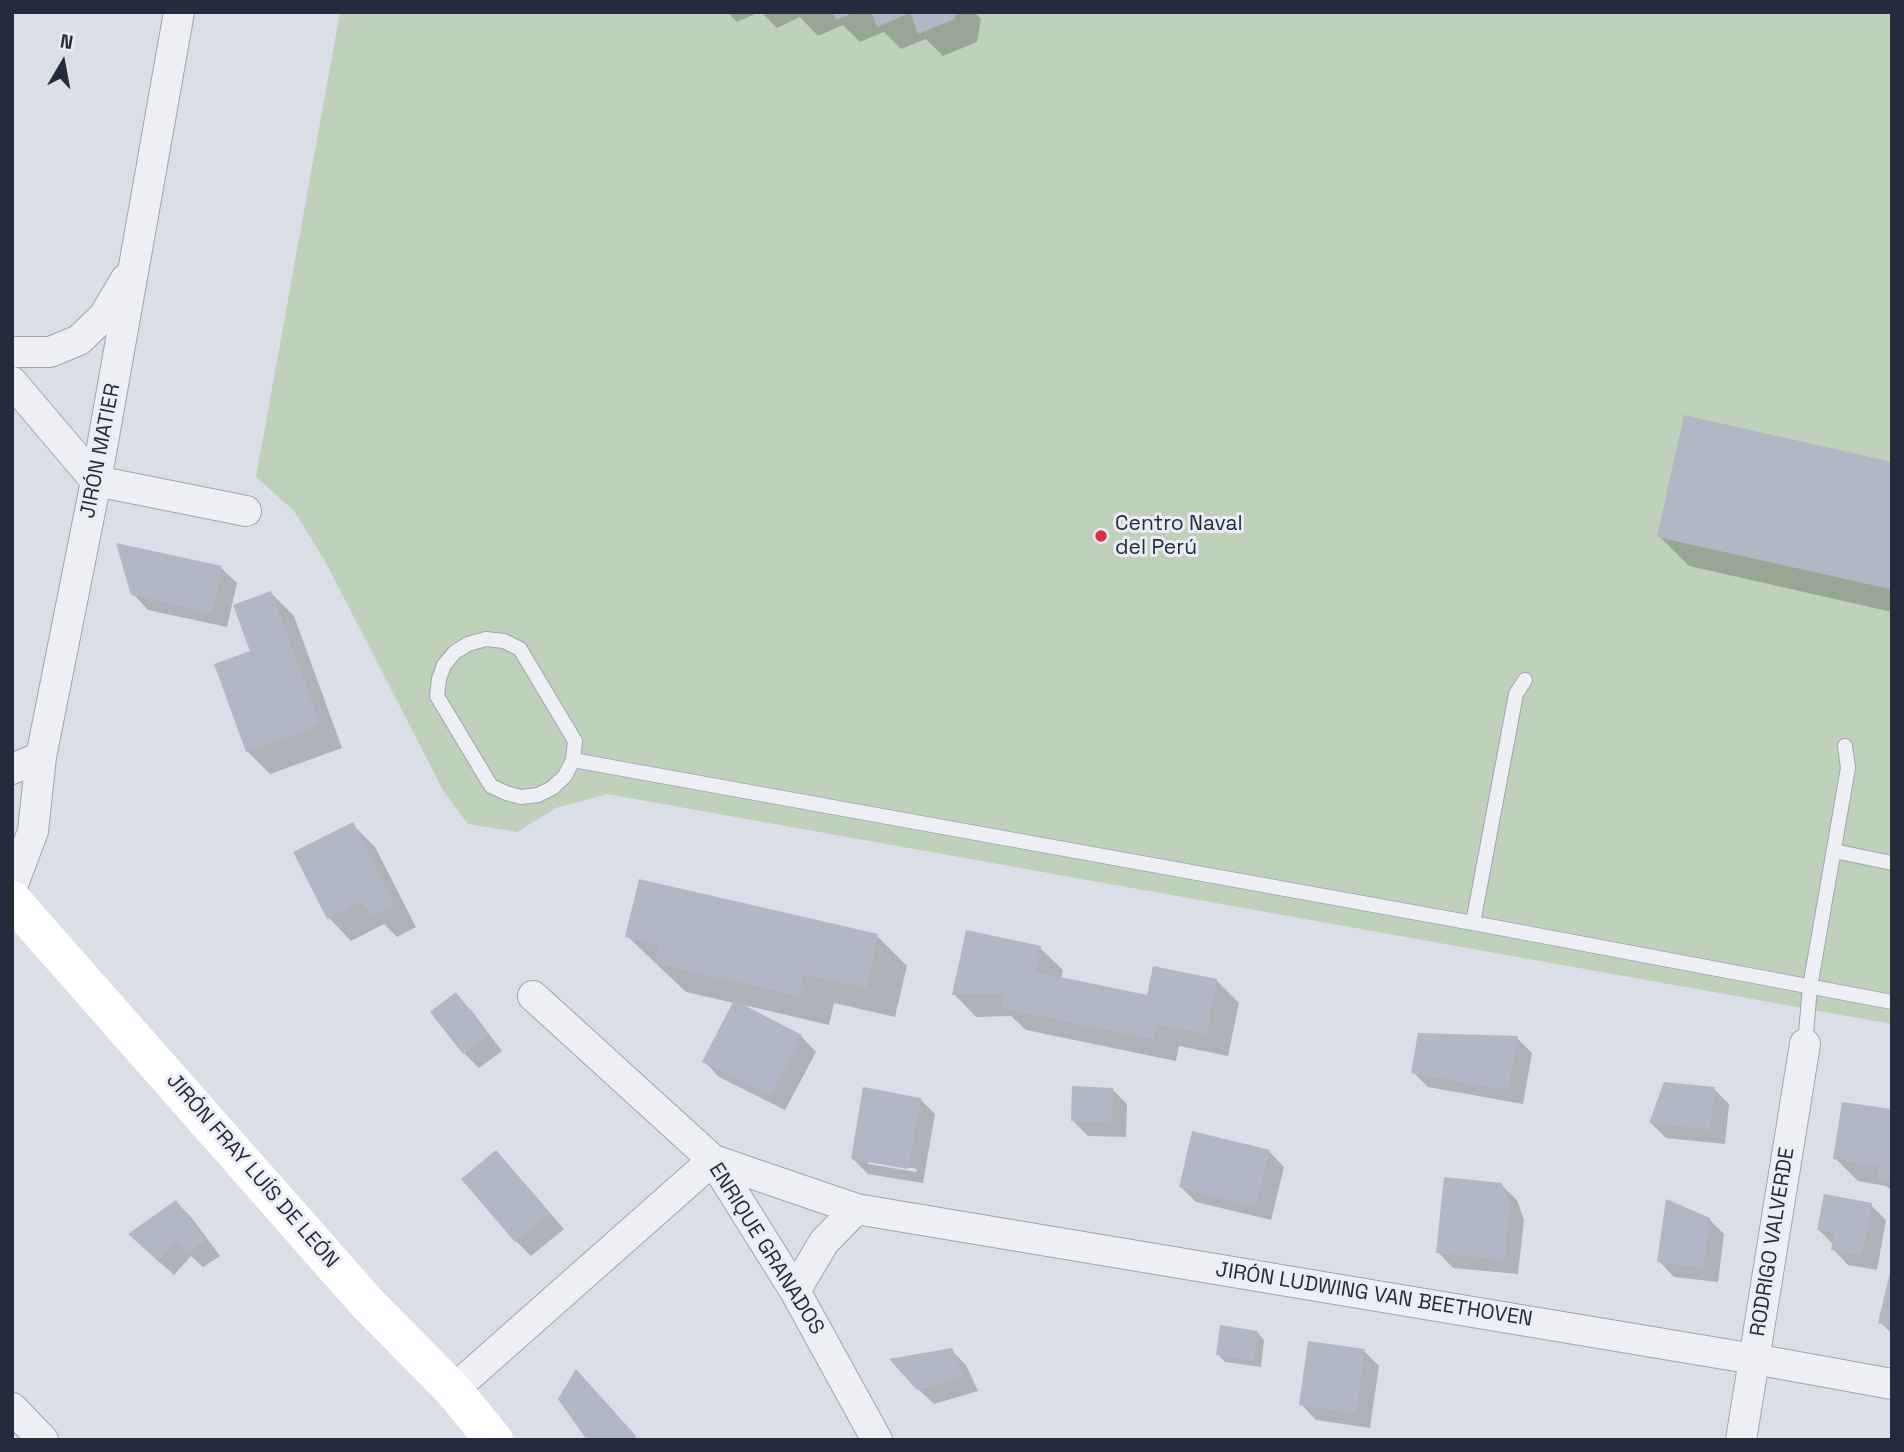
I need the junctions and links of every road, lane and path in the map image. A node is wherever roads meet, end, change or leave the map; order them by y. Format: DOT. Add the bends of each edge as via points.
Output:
graph roads {
  1 [pos="178,12"];
  2 [pos="135,264"];
  3 [pos="12,352"];
  4 [pos="12,382"];
  5 [pos="96,481"];
  6 [pos="246,511"];
  7 [pos="1525,680"];
  8 [pos="1845,746"];
  9 [pos="41,757"];
  10 [pos="573,760"];
  11 [pos="12,769"];
  12 [pos="1834,851"];
  13 [pos="1892,863"];
  14 [pos="12,887"];
  15 [pos="12,900"];
  16 [pos="1473,923"];
  17 [pos="1810,988"];
  18 [pos="534,996"];
  19 [pos="1892,1002"];
  20 [pos="1805,1044"];
  21 [pos="713,1160"];
  22 [pos="856,1209"];
  23 [pos="795,1291"];
  24 [pos="1754,1359"];
  25 [pos="1892,1384"];
  26 [pos="453,1390"];
  27 [pos="12,1408"];
  28 [pos="43,1440"];
  29 [pos="494,1440"];
  30 [pos="877,1440"];
  31 [pos="1741,1440"];
  1 -- 2 [label="street, JIRÓN MATIER"];
  2 -- 3 [label="street" via="104,316 79,340 50,352"];
  2 -- 5 [label="street, JIRÓN MATIER"];
  4 -- 5 [label="street"];
  5 -- 6 [label="street"];
  5 -- 9 [label="street, JIRÓN MATIER"];
  7 -- 16 [label="lane" via="1517,694"];
  8 -- 12 [label="lane" via="1848,768"];
  9 -- 11 [label="street"];
  9 -- 14 [label="street, JIRÓN MATIER" via="33,831"];
  10 -- 10 [label="lane" via="575,741 520,649 486,639 468,643 444,665 438,696 491,786 522,797 538,795 565,776"];
  10 -- 16 [label="lane"];
  12 -- 13 [label="lane"];
  12 -- 17 [label="lane"];
  15 -- 26 [label="street, JIRÓN FRAY LUÍS DE LEÓN" via="368,1303"];
  16 -- 17 [label="lane"];
  17 -- 19 [label="lane"];
  17 -- 20 [label="lane"];
  18 -- 21 [label="street, ENRIQUE GRANADOS"];
  20 -- 24 [label="street, RODRIGO VALVERDE"];
  21 -- 22 [label="street, JIRÓN LUDWING VAN BEETHOVEN"];
  21 -- 23 [label="street, ENRIQUE GRANADOS"];
  21 -- 26 [label="street"];
  22 -- 23 [label="street" via="824,1241"];
  22 -- 24 [label="street, JIRÓN LUDWING VAN BEETHOVEN"];
  23 -- 30 [label="street, ENRIQUE GRANADOS"];
  24 -- 25 [label="street, JIRÓN LUDWING VAN BEETHOVEN"];
  24 -- 31 [label="street, RODRIGO VALVERDE"];
  26 -- 29 [label="street, JIRÓN FRAY LUÍS DE LEÓN"];
  27 -- 28 [label="street"];
}
